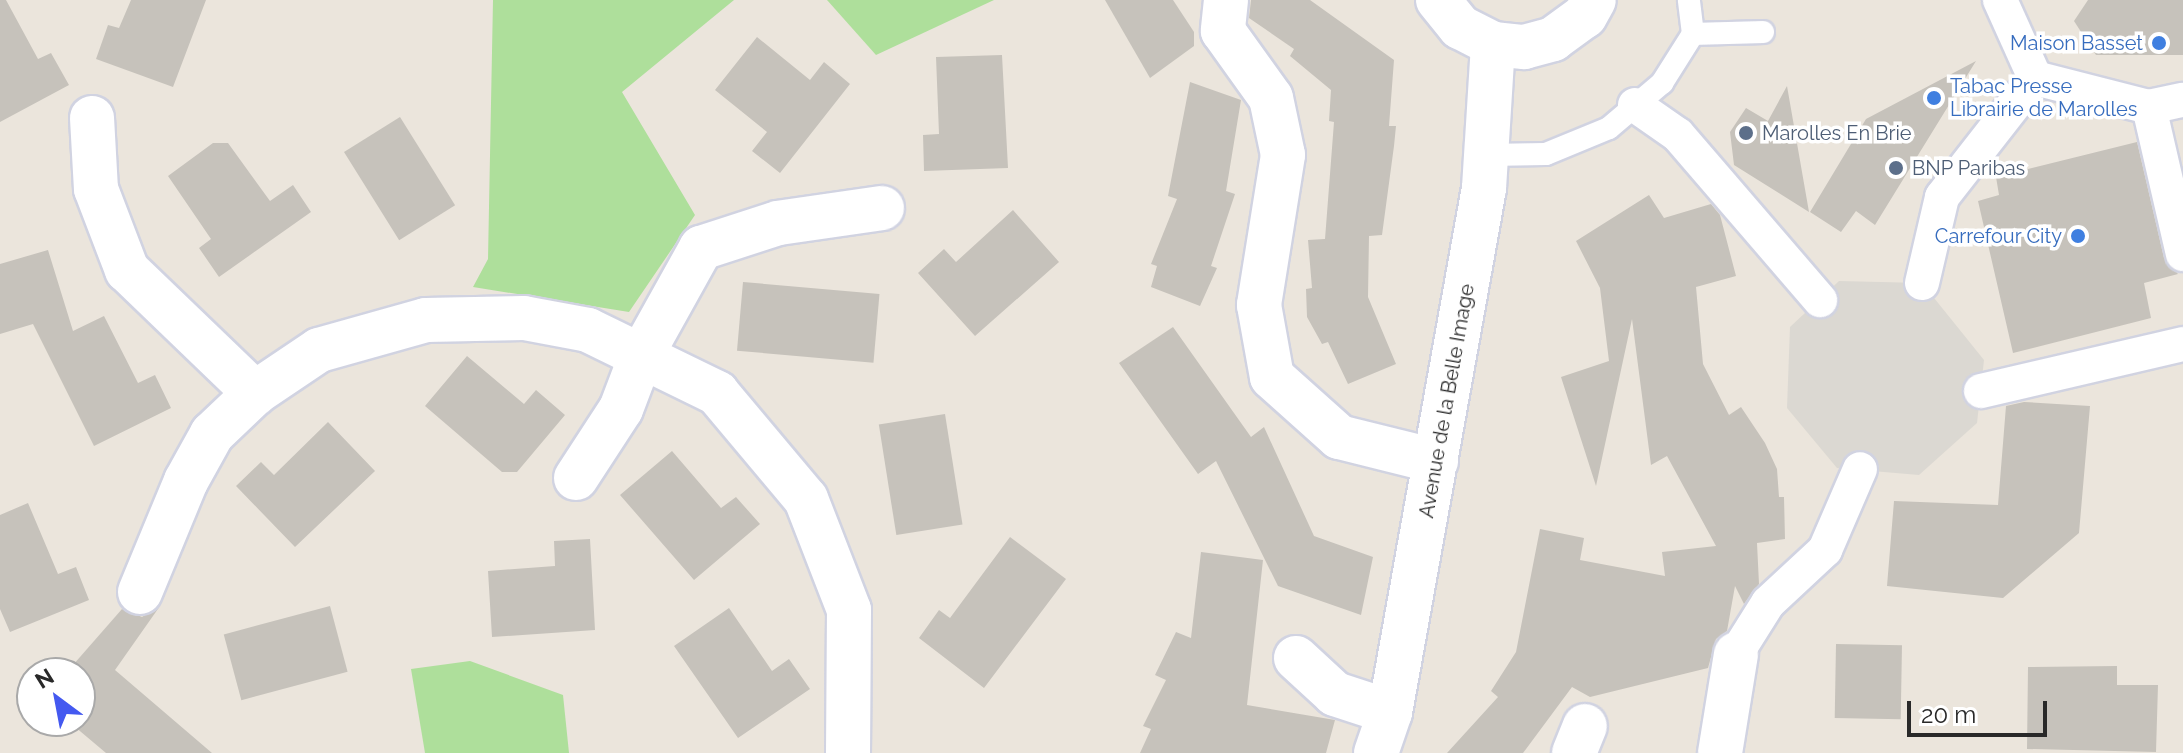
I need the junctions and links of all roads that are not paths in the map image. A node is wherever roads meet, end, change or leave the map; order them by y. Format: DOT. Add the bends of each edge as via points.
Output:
graph roads {
  1 [pos="1226,0"];
  2 [pos="1438,0"];
  3 [pos="1594,0"];
  4 [pos="1689,0"];
  5 [pos="2000,0"];
  6 [pos="1763,32"];
  7 [pos="1693,34"];
  8 [pos="1493,44"];
  9 [pos="2035,78"];
  10 [pos="2183,100"];
  11 [pos="1635,105"];
  12 [pos="2149,107"];
  13 [pos="92,118"];
  14 [pos="1487,155"];
  15 [pos="882,208"];
  16 [pos="2183,254"];
  17 [pos="1922,283"];
  18 [pos="1820,300"];
  19 [pos="2183,344"];
  20 [pos="641,356"];
  21 [pos="1981,391"];
  22 [pos="255,393"];
  23 [pos="1436,461"];
  24 [pos="1860,469"];
  25 [pos="576,478"];
  26 [pos="140,592"];
  27 [pos="1736,654"];
  28 [pos="1296,658"];
  29 [pos="1390,712"];
  30 [pos="848,753"];
  31 [pos="1376,753"];
  32 [pos="1720,753"];
  1 -- 23 [label="street" via="1223,31 1271,98 1283,155 1259,305 1272,377 1339,437"];
  2 -- 8 [label="street" via="1460,27"];
  3 -- 8 [label="street" via="1585,16 1553,39 1524,47"];
  4 -- 7 [label="lane"];
  5 -- 9 [label="street"];
  6 -- 7 [label="lane"];
  7 -- 11 [label="lane" via="1662,83"];
  8 -- 14 [label="street, Avenue de la Belle Image"];
  9 -- 12 [label="street"];
  9 -- 17 [label="street" via="1942,197"];
  10 -- 12 [label="street"];
  11 -- 14 [label="lane" via="1609,128 1546,154"];
  11 -- 18 [label="street" via="1678,135"];
  12 -- 16 [label="street"];
  13 -- 22 [label="street" via="96,189 127,270"];
  14 -- 23 [label="street, Avenue de la Belle Image"];
  15 -- 20 [label="street" via="778,223 701,248"];
  19 -- 21 [label="street"];
  20 -- 22 [label="street" via="588,330 524,318 426,320 319,350"];
  20 -- 25 [label="street" via="621,409"];
  20 -- 30 [label="street" via="717,393 806,499 849,610"];
  22 -- 26 [label="street" via="212,434 186,481"];
  23 -- 29 [label="street, Avenue de la Belle Image"];
  24 -- 27 [label="street" via="1825,550 1768,603"];
  27 -- 32 [label="street"];
  28 -- 29 [label="street" via="1335,694"];
  29 -- 31 [label="street, Avenue de la Belle Image"];
}
